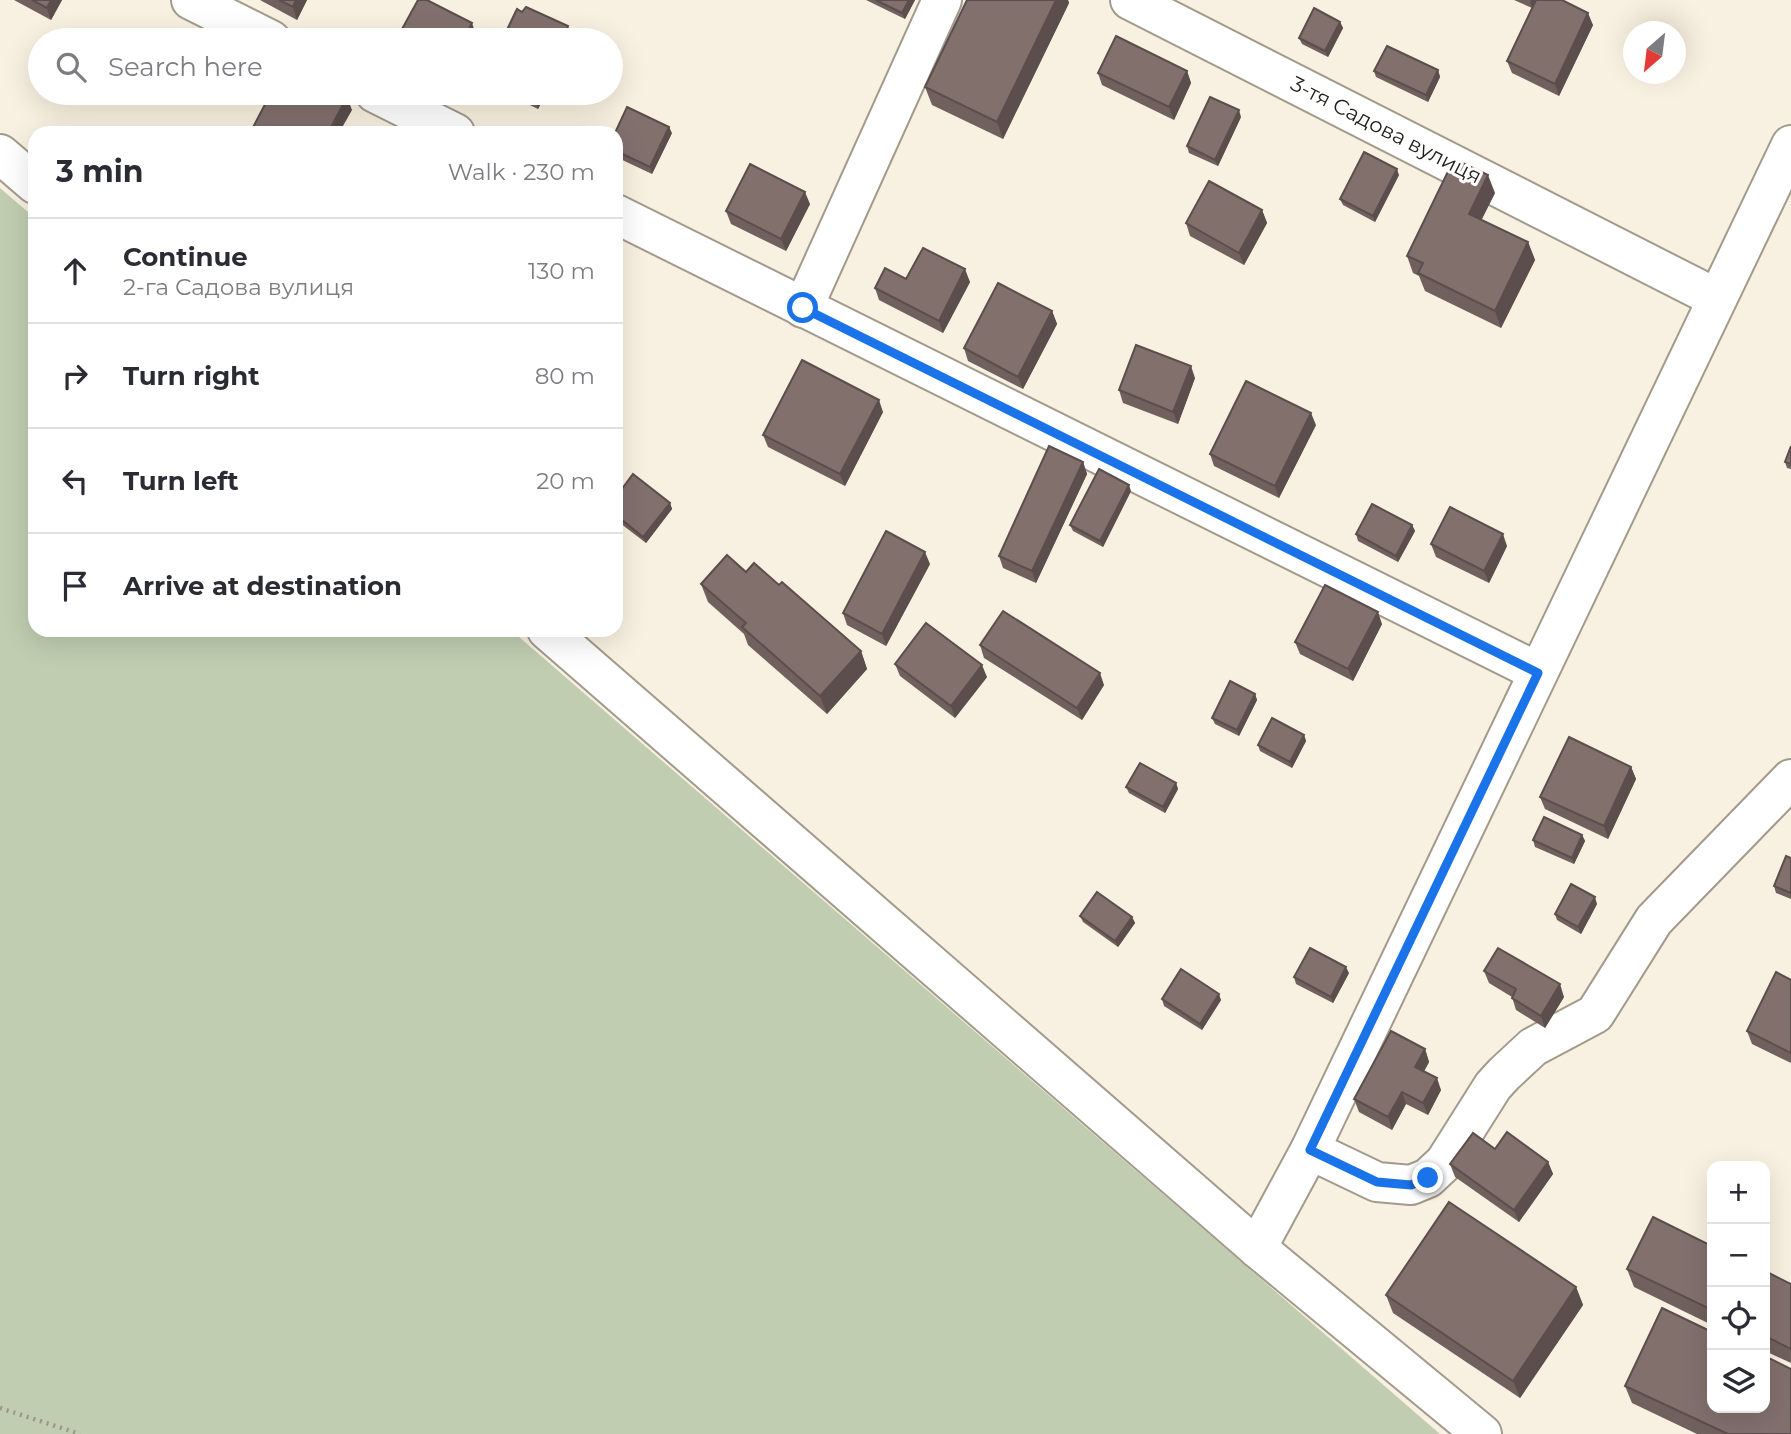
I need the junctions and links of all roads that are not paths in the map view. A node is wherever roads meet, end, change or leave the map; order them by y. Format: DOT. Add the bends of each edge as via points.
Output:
graph roads {
  1 [pos="191,0"];
  2 [pos="942,0"];
  3 [pos="1130,0"];
  4 [pos="247,28"];
  5 [pos="399,105"];
  6 [pos="441,126"];
  7 [pos="1791,145"];
  8 [pos="0,154"];
  9 [pos="28,178"];
  10 [pos="623,218"];
  11 [pos="1716,299"];
  12 [pos="803,308"];
  13 [pos="555,637"];
  14 [pos="1538,673"];
  15 [pos="1791,779"];
  16 [pos="1310,1150"];
  17 [pos="1257,1248"];
  18 [pos="1482,1434"];
  1 -- 4 [label="street"];
  2 -- 12 [label="street"];
  3 -- 11 [label="street, 3-тя Садова вулиця"];
  5 -- 6 [label="street"];
  7 -- 11 [label="street"];
  8 -- 9 [label="street"];
  10 -- 12 [label="street"];
  11 -- 14 [label="street"];
  12 -- 14 [label="street"];
  13 -- 17 [label="street"];
  14 -- 16 [label="street"];
  15 -- 16 [label="street" via="1654,920 1595,1014 1533,1047 1493,1086 1445,1161 1428,1178 1411,1185 1377,1182"];
  16 -- 17 [label="street"];
  17 -- 18 [label="street"];
}
